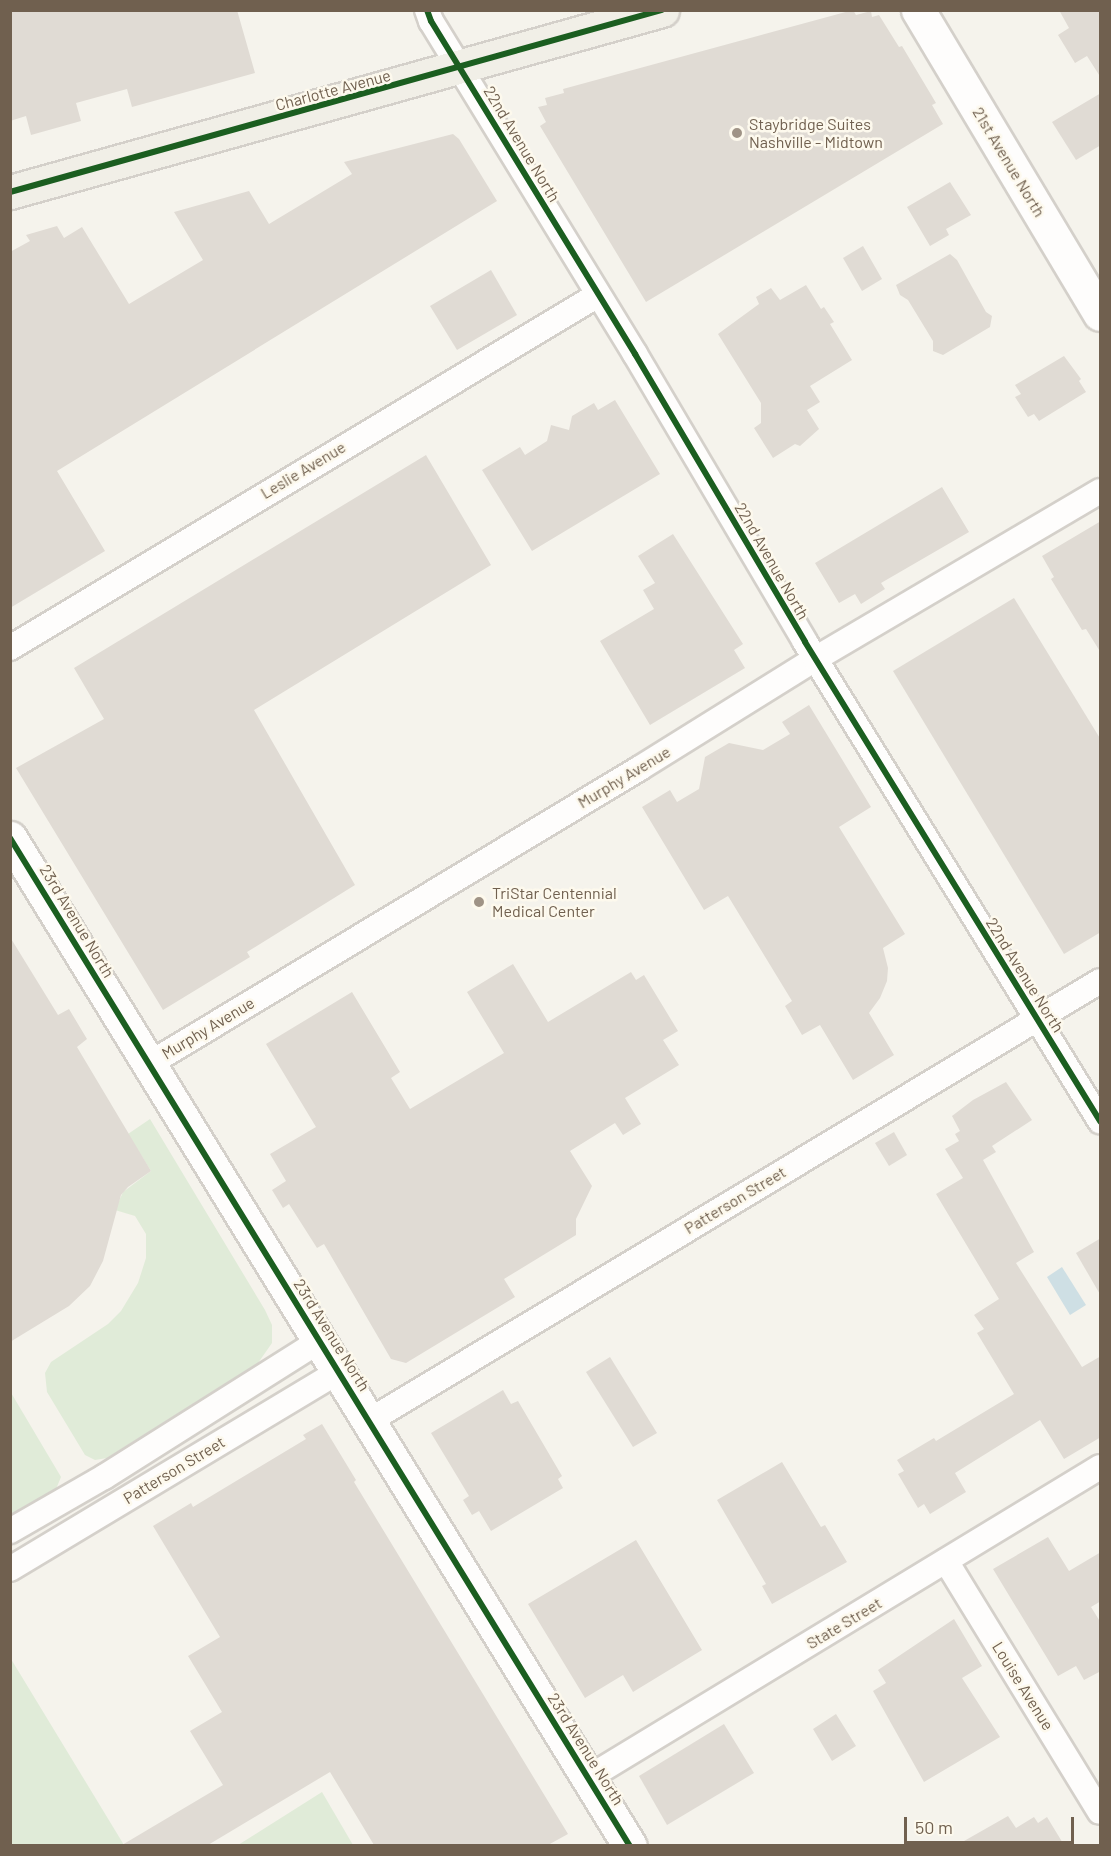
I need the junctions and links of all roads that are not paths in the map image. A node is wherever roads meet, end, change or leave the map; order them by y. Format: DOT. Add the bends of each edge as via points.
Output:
graph roads {
  1 [pos="428,10"];
  2 [pos="662,10"];
  3 [pos="918,10"];
  4 [pos="461,69"];
  5 [pos="10,192"];
  6 [pos="598,294"];
  7 [pos="1101,314"];
  8 [pos="1101,491"];
  9 [pos="10,648"];
  10 [pos="815,659"];
  11 [pos="10,838"];
  12 [pos="1101,981"];
  13 [pos="1036,1019"];
  14 [pos="149,1064"];
  15 [pos="1101,1121"];
  16 [pos="319,1341"];
  17 [pos="338,1372"];
  18 [pos="369,1420"];
  19 [pos="1101,1467"];
  20 [pos="10,1531"];
  21 [pos="946,1561"];
  22 [pos="10,1569"];
  23 [pos="588,1778"];
  24 [pos="1101,1812"];
  25 [pos="630,1845"];
  1 -- 4 [label="street, 22nd Avenue North" via="430,21"];
  2 -- 4 [label="main road, Charlotte Avenue"];
  3 -- 7 [label="street, 21st Avenue North"];
  4 -- 5 [label="main road, Charlotte Avenue"];
  4 -- 6 [label="street, 22nd Avenue North"];
  6 -- 9 [label="street, Leslie Avenue"];
  6 -- 10 [label="street, 22nd Avenue North"];
  8 -- 10 [label="street, Murphy Avenue"];
  10 -- 13 [label="street, 22nd Avenue North"];
  10 -- 14 [label="street, Murphy Avenue"];
  11 -- 14 [label="street, 23rd Avenue North"];
  12 -- 13 [label="street, Patterson Street"];
  13 -- 15 [label="street, 22nd Avenue North"];
  13 -- 18 [label="street, Patterson Street"];
  14 -- 16 [label="street, 23rd Avenue North"];
  16 -- 17 [label="street, 23rd Avenue North"];
  16 -- 20 [label="street" via="104,1477"];
  17 -- 18 [label="street, 23rd Avenue North"];
  17 -- 22 [label="street, Patterson Street"];
  18 -- 23 [label="street, 23rd Avenue North"];
  19 -- 21 [label="street, State Street"];
  21 -- 23 [label="street, State Street"];
  21 -- 24 [label="street, Louise Avenue"];
  23 -- 25 [label="street, 23rd Avenue North"];
}
